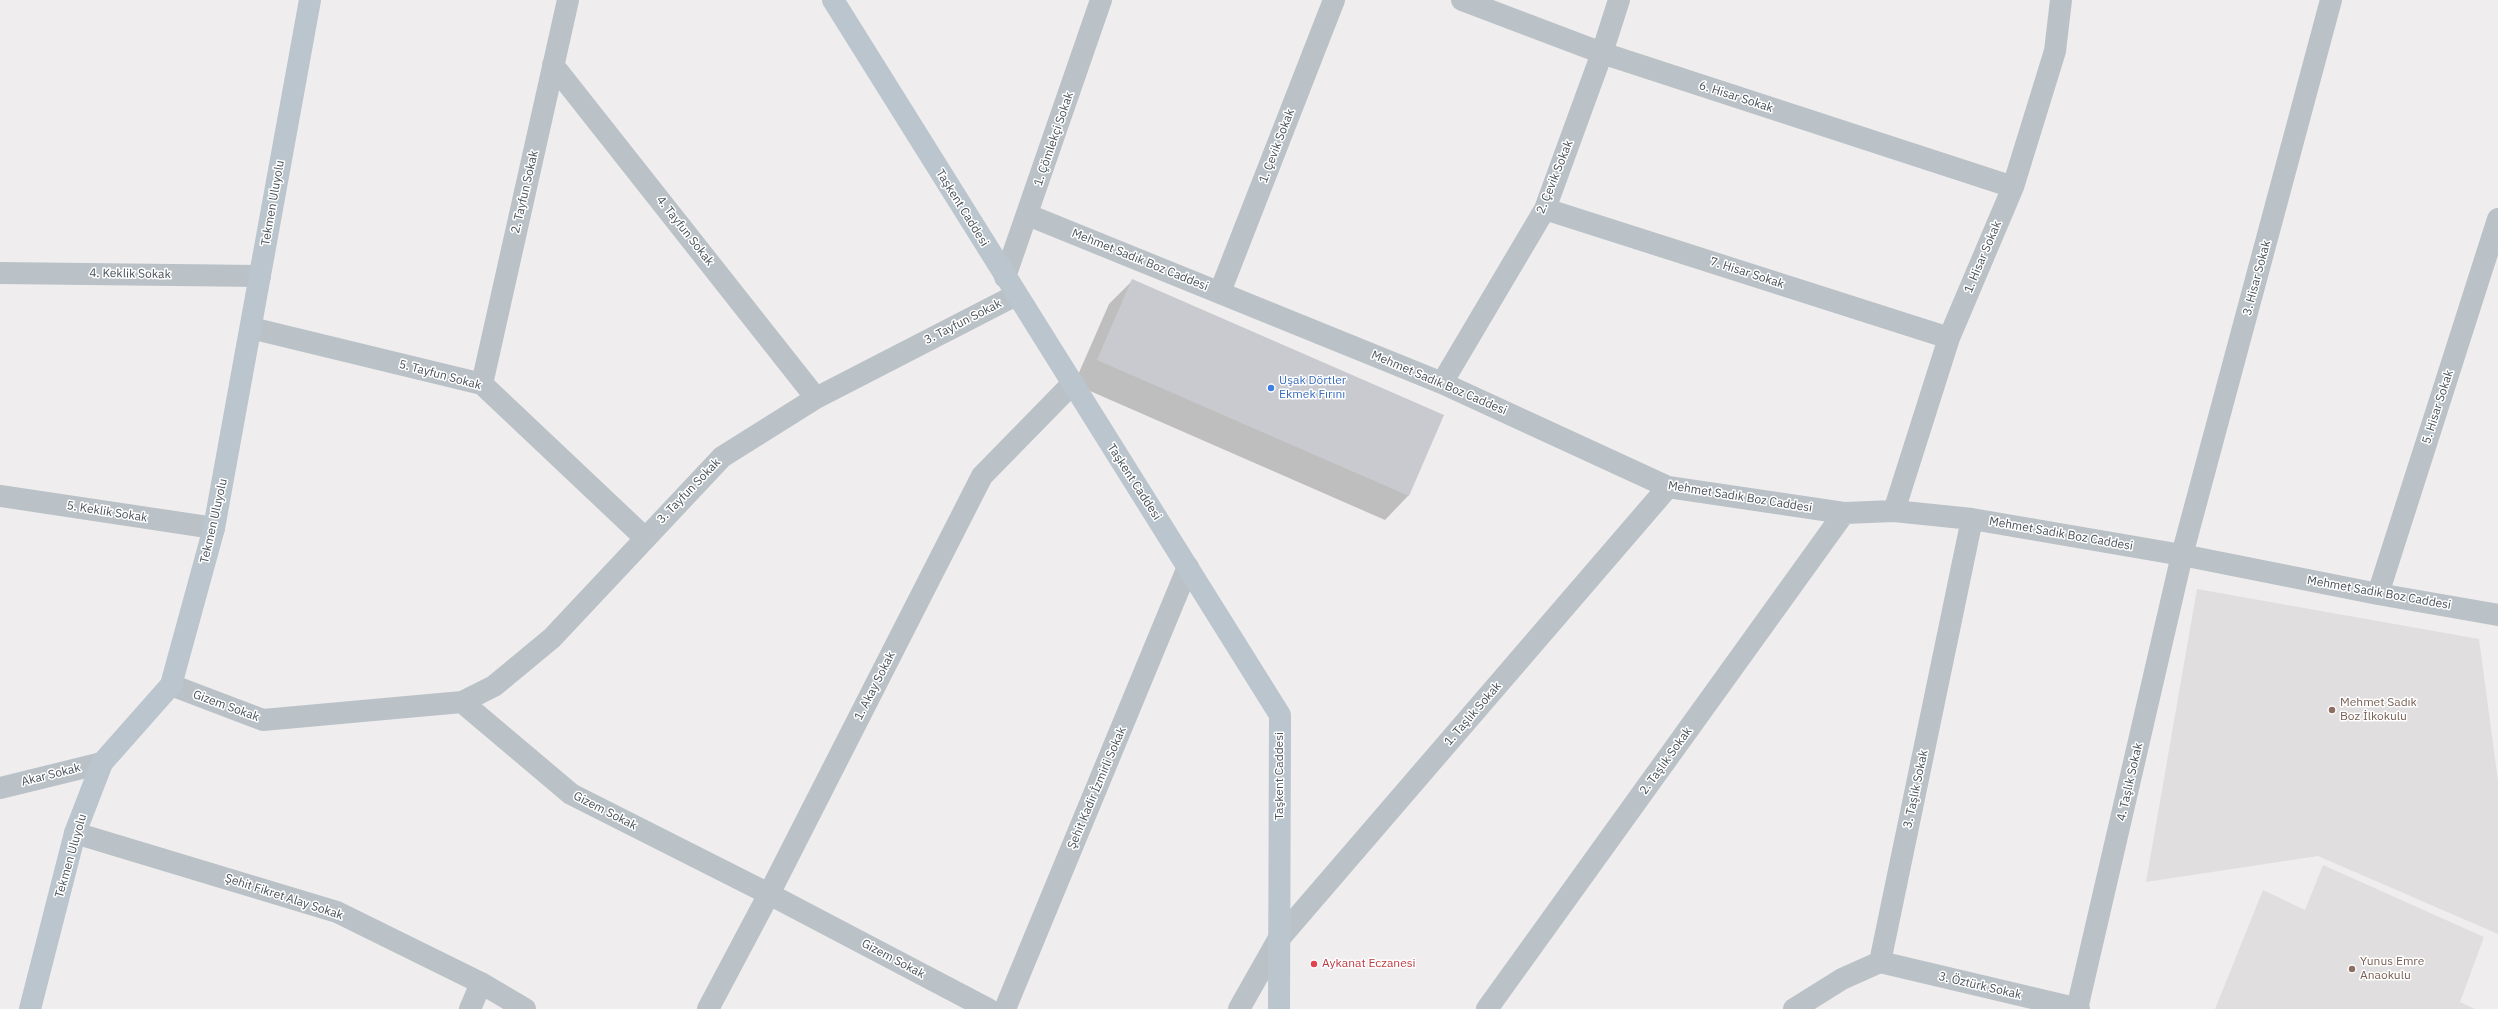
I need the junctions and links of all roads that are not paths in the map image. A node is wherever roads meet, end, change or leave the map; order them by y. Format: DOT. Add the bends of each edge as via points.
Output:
graph roads {
  1 [pos="310,0"];
  2 [pos="568,0"];
  3 [pos="833,0"];
  4 [pos="1101,0"];
  5 [pos="1334,0"];
  6 [pos="1462,0"];
  7 [pos="1619,0"];
  8 [pos="2061,0"];
  9 [pos="2331,0"];
  10 [pos="1602,53"];
  11 [pos="554,65"];
  12 [pos="2013,187"];
  13 [pos="1545,209"];
  14 [pos="1028,215"];
  15 [pos="2498,219"];
  16 [pos="0,273"];
  17 [pos="260,276"];
  18 [pos="1005,277"];
  19 [pos="1220,292"];
  20 [pos="1016,296"];
  21 [pos="251,328"];
  22 [pos="1949,338"];
  23 [pos="1442,383"];
  24 [pos="482,384"];
  25 [pos="1072,384"];
  26 [pos="816,398"];
  27 [pos="1668,487"];
  28 [pos="0,496"];
  29 [pos="1894,511"];
  30 [pos="1844,513"];
  31 [pos="1972,519"];
  32 [pos="214,528"];
  33 [pos="645,538"];
  34 [pos="2182,555"];
  35 [pos="1188,567"];
  36 [pos="2378,594"];
  37 [pos="2498,615"];
  38 [pos="171,686"];
  39 [pos="462,702"];
  40 [pos="102,763"];
  41 [pos="0,788"];
  42 [pos="75,833"];
  43 [pos="769,894"];
  44 [pos="1278,940"];
  45 [pos="1880,962"];
  46 [pos="481,983"];
  47 [pos="30,1009"];
  48 [pos="470,1009"];
  49 [pos="525,1009"];
  50 [pos="708,1009"];
  51 [pos="988,1009"];
  52 [pos="1005,1009"];
  53 [pos="1239,1009"];
  54 [pos="1279,1009"];
  55 [pos="1487,1009"];
  56 [pos="1794,1009"];
  57 [pos="2078,1009"];
  1 -- 17 [label="street, Tekmen Uluyolu"];
  2 -- 11 [label="street, 2. Tayfun Sokak"];
  3 -- 18 [label="street, Taşkent Caddesi"];
  4 -- 14 [label="street, 1. Çömlekçi Sokak"];
  5 -- 19 [label="street, 1. Çevik Sokak"];
  6 -- 10 [label="street, 6. Hisar Sokak"];
  7 -- 10 [label="street, 2. Çevik Sokak"];
  8 -- 12 [label="street, 1. Hisar Sokak" via="2055,51"];
  9 -- 34 [label="street, 3. Hisar Sokak"];
  10 -- 12 [label="street, 6. Hisar Sokak"];
  10 -- 13 [label="street, 2. Çevik Sokak"];
  11 -- 24 [label="street, 2. Tayfun Sokak"];
  11 -- 26 [label="street, 4. Tayfun Sokak"];
  12 -- 22 [label="street, 1. Hisar Sokak"];
  13 -- 22 [label="street, 7. Hisar Sokak"];
  13 -- 23 [label="street, 2. Çevik Sokak"];
  14 -- 18 [label="street, 1. Çömlekçi Sokak"];
  14 -- 19 [label="street, Mehmet Sadık Boz Caddesi"];
  15 -- 36 [label="street, 5. Hisar Sokak"];
  16 -- 17 [label="street, 4. Keklik Sokak"];
  17 -- 21 [label="street, Tekmen Uluyolu"];
  18 -- 20 [label="street, Taşkent Caddesi"];
  19 -- 23 [label="street, Mehmet Sadık Boz Caddesi"];
  20 -- 25 [label="street, Taşkent Caddesi"];
  20 -- 26 [label="street, 3. Tayfun Sokak"];
  21 -- 24 [label="street, 5. Tayfun Sokak"];
  21 -- 32 [label="street, Tekmen Uluyolu"];
  22 -- 29 [label="street, 1. Hisar Sokak"];
  23 -- 27 [label="street, Mehmet Sadık Boz Caddesi"];
  24 -- 33 [label="street, 5. Tayfun Sokak"];
  25 -- 35 [label="street, Taşkent Caddesi"];
  25 -- 43 [label="street, 1. Akay Sokak" via="982,476"];
  26 -- 33 [label="street, 3. Tayfun Sokak" via="722,457"];
  27 -- 30 [label="street, Mehmet Sadık Boz Caddesi"];
  27 -- 44 [label="street, 1. Taşlık Sokak"];
  28 -- 32 [label="street, 5. Keklik Sokak"];
  29 -- 30 [label="street, Mehmet Sadık Boz Caddesi"];
  29 -- 31 [label="street, Mehmet Sadık Boz Caddesi"];
  30 -- 55 [label="street, 2. Taşlık Sokak"];
  31 -- 34 [label="street, Mehmet Sadık Boz Caddesi"];
  31 -- 45 [label="street, 3. Taşlık Sokak"];
  32 -- 38 [label="street, Tekmen Uluyolu"];
  33 -- 39 [label="street, 3. Tayfun Sokak" via="552,638 494,686"];
  34 -- 36 [label="street, Mehmet Sadık Boz Caddesi"];
  34 -- 57 [label="street, 4. Taşlık Sokak"];
  35 -- 44 [label="street, Taşkent Caddesi" via="1280,715"];
  35 -- 52 [label="street, Şehit Kadir İzmirli Sokak"];
  36 -- 37 [label="street, Mehmet Sadık Boz Caddesi"];
  38 -- 39 [label="street, Gizem Sokak" via="263,720"];
  38 -- 40 [label="street, Tekmen Uluyolu"];
  39 -- 43 [label="street, Gizem Sokak" via="571,794"];
  40 -- 41 [label="street, Akar Sokak"];
  40 -- 42 [label="street, Tekmen Uluyolu"];
  42 -- 46 [label="street, Şehit Fikret Alay Sokak" via="337,912"];
  42 -- 47 [label="street, Tekmen Uluyolu"];
  43 -- 50 [label="street, 1. Akay Sokak"];
  43 -- 51 [label="street, Gizem Sokak"];
  44 -- 53 [label="street, 1. Taşlık Sokak"];
  44 -- 54 [label="street, Taşkent Caddesi"];
  45 -- 56 [label="street" via="1842,979"];
  45 -- 57 [label="street, 3. Öztürk Sokak"];
  46 -- 48 [label="street"];
  46 -- 49 [label="street, Şehit Fikret Alay Sokak"];
}
